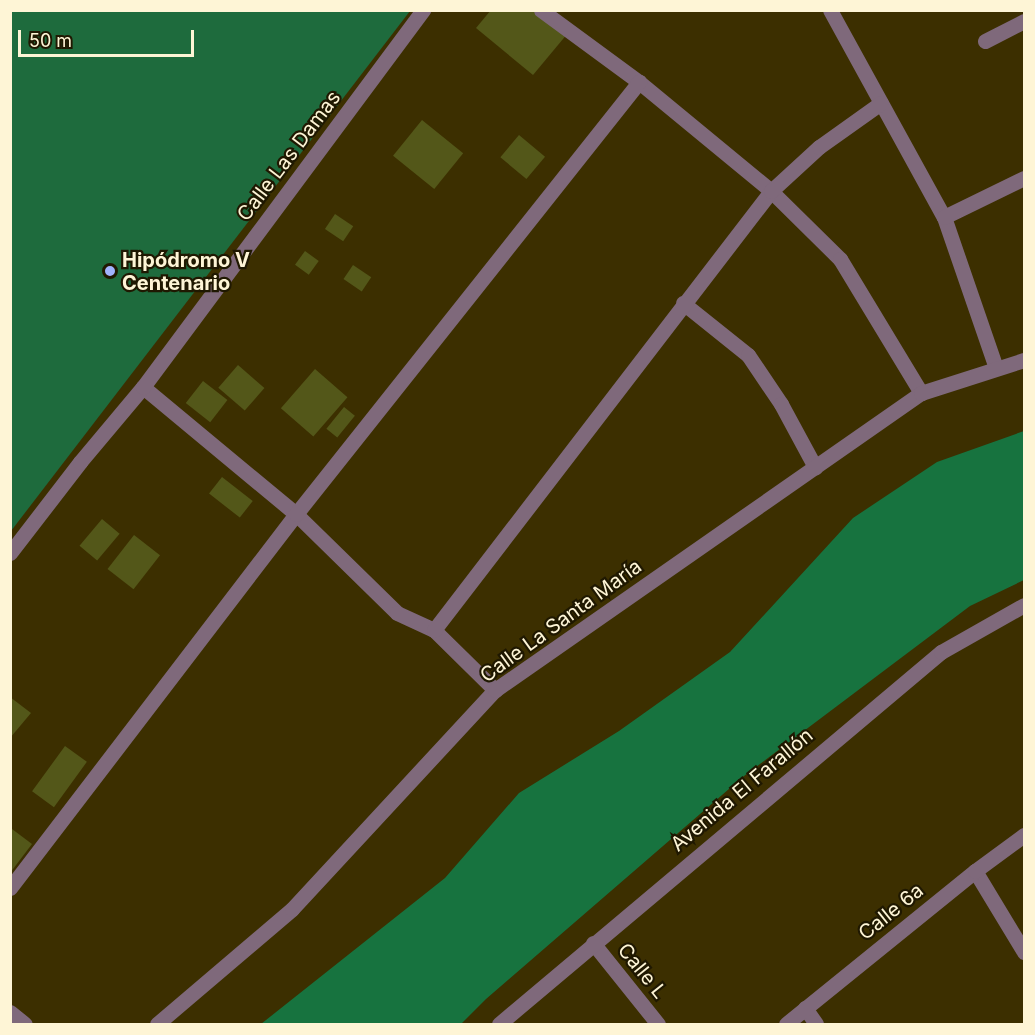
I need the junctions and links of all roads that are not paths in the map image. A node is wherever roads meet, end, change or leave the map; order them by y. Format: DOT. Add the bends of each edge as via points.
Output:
graph roads {
  1 [pos="423,10"];
  2 [pos="541,10"];
  3 [pos="830,10"];
  4 [pos="1024,21"];
  5 [pos="985,41"];
  6 [pos="639,82"];
  7 [pos="881,103"];
  8 [pos="1024,178"];
  9 [pos="771,191"];
  10 [pos="944,217"];
  11 [pos="683,303"];
  12 [pos="1024,360"];
  13 [pos="996,368"];
  14 [pos="143,387"];
  15 [pos="921,393"];
  16 [pos="814,467"];
  17 [pos="296,514"];
  18 [pos="10,553"];
  19 [pos="1024,605"];
  20 [pos="434,630"];
  21 [pos="495,690"];
  22 [pos="1024,835"];
  23 [pos="975,871"];
  24 [pos="10,888"];
  25 [pos="593,943"];
  26 [pos="1024,952"];
  27 [pos="805,1008"];
  28 [pos="10,1012"];
  29 [pos="25,1024"];
  30 [pos="157,1024"];
  31 [pos="499,1024"];
  32 [pos="658,1024"];
  33 [pos="786,1024"];
  34 [pos="816,1024"];
  1 -- 14 [label="street, Calle Las Damas"];
  2 -- 6 [label="street"];
  3 -- 7 [label="street"];
  4 -- 5 [label="street"];
  6 -- 9 [label="street"];
  6 -- 17 [label="street"];
  7 -- 9 [label="street" via="819,147"];
  7 -- 10 [label="street"];
  8 -- 10 [label="street"];
  9 -- 11 [label="street"];
  9 -- 15 [label="street" via="840,259"];
  10 -- 13 [label="street"];
  11 -- 16 [label="street" via="748,355 781,404"];
  11 -- 20 [label="street"];
  12 -- 13 [label="street, Calle La Santa María"];
  13 -- 15 [label="street, Calle La Santa María"];
  14 -- 17 [label="street"];
  14 -- 18 [label="street, Calle Las Damas"];
  15 -- 16 [label="street, Calle La Santa María"];
  16 -- 21 [label="street, Calle La Santa María"];
  17 -- 20 [label="street" via="397,613"];
  17 -- 24 [label="street"];
  19 -- 25 [label="street, Avenida El Farallón" via="941,652"];
  20 -- 21 [label="street"];
  21 -- 30 [label="street, Calle La Santa María" via="292,909"];
  22 -- 23 [label="street, Calle 6a"];
  23 -- 26 [label="street"];
  23 -- 27 [label="street, Calle 6a"];
  25 -- 31 [label="street, Avenida El Farallón"];
  25 -- 32 [label="street, Calle L"];
  27 -- 33 [label="street, Calle 6a"];
  27 -- 34 [label="street"];
  28 -- 29 [label="street"];
}
